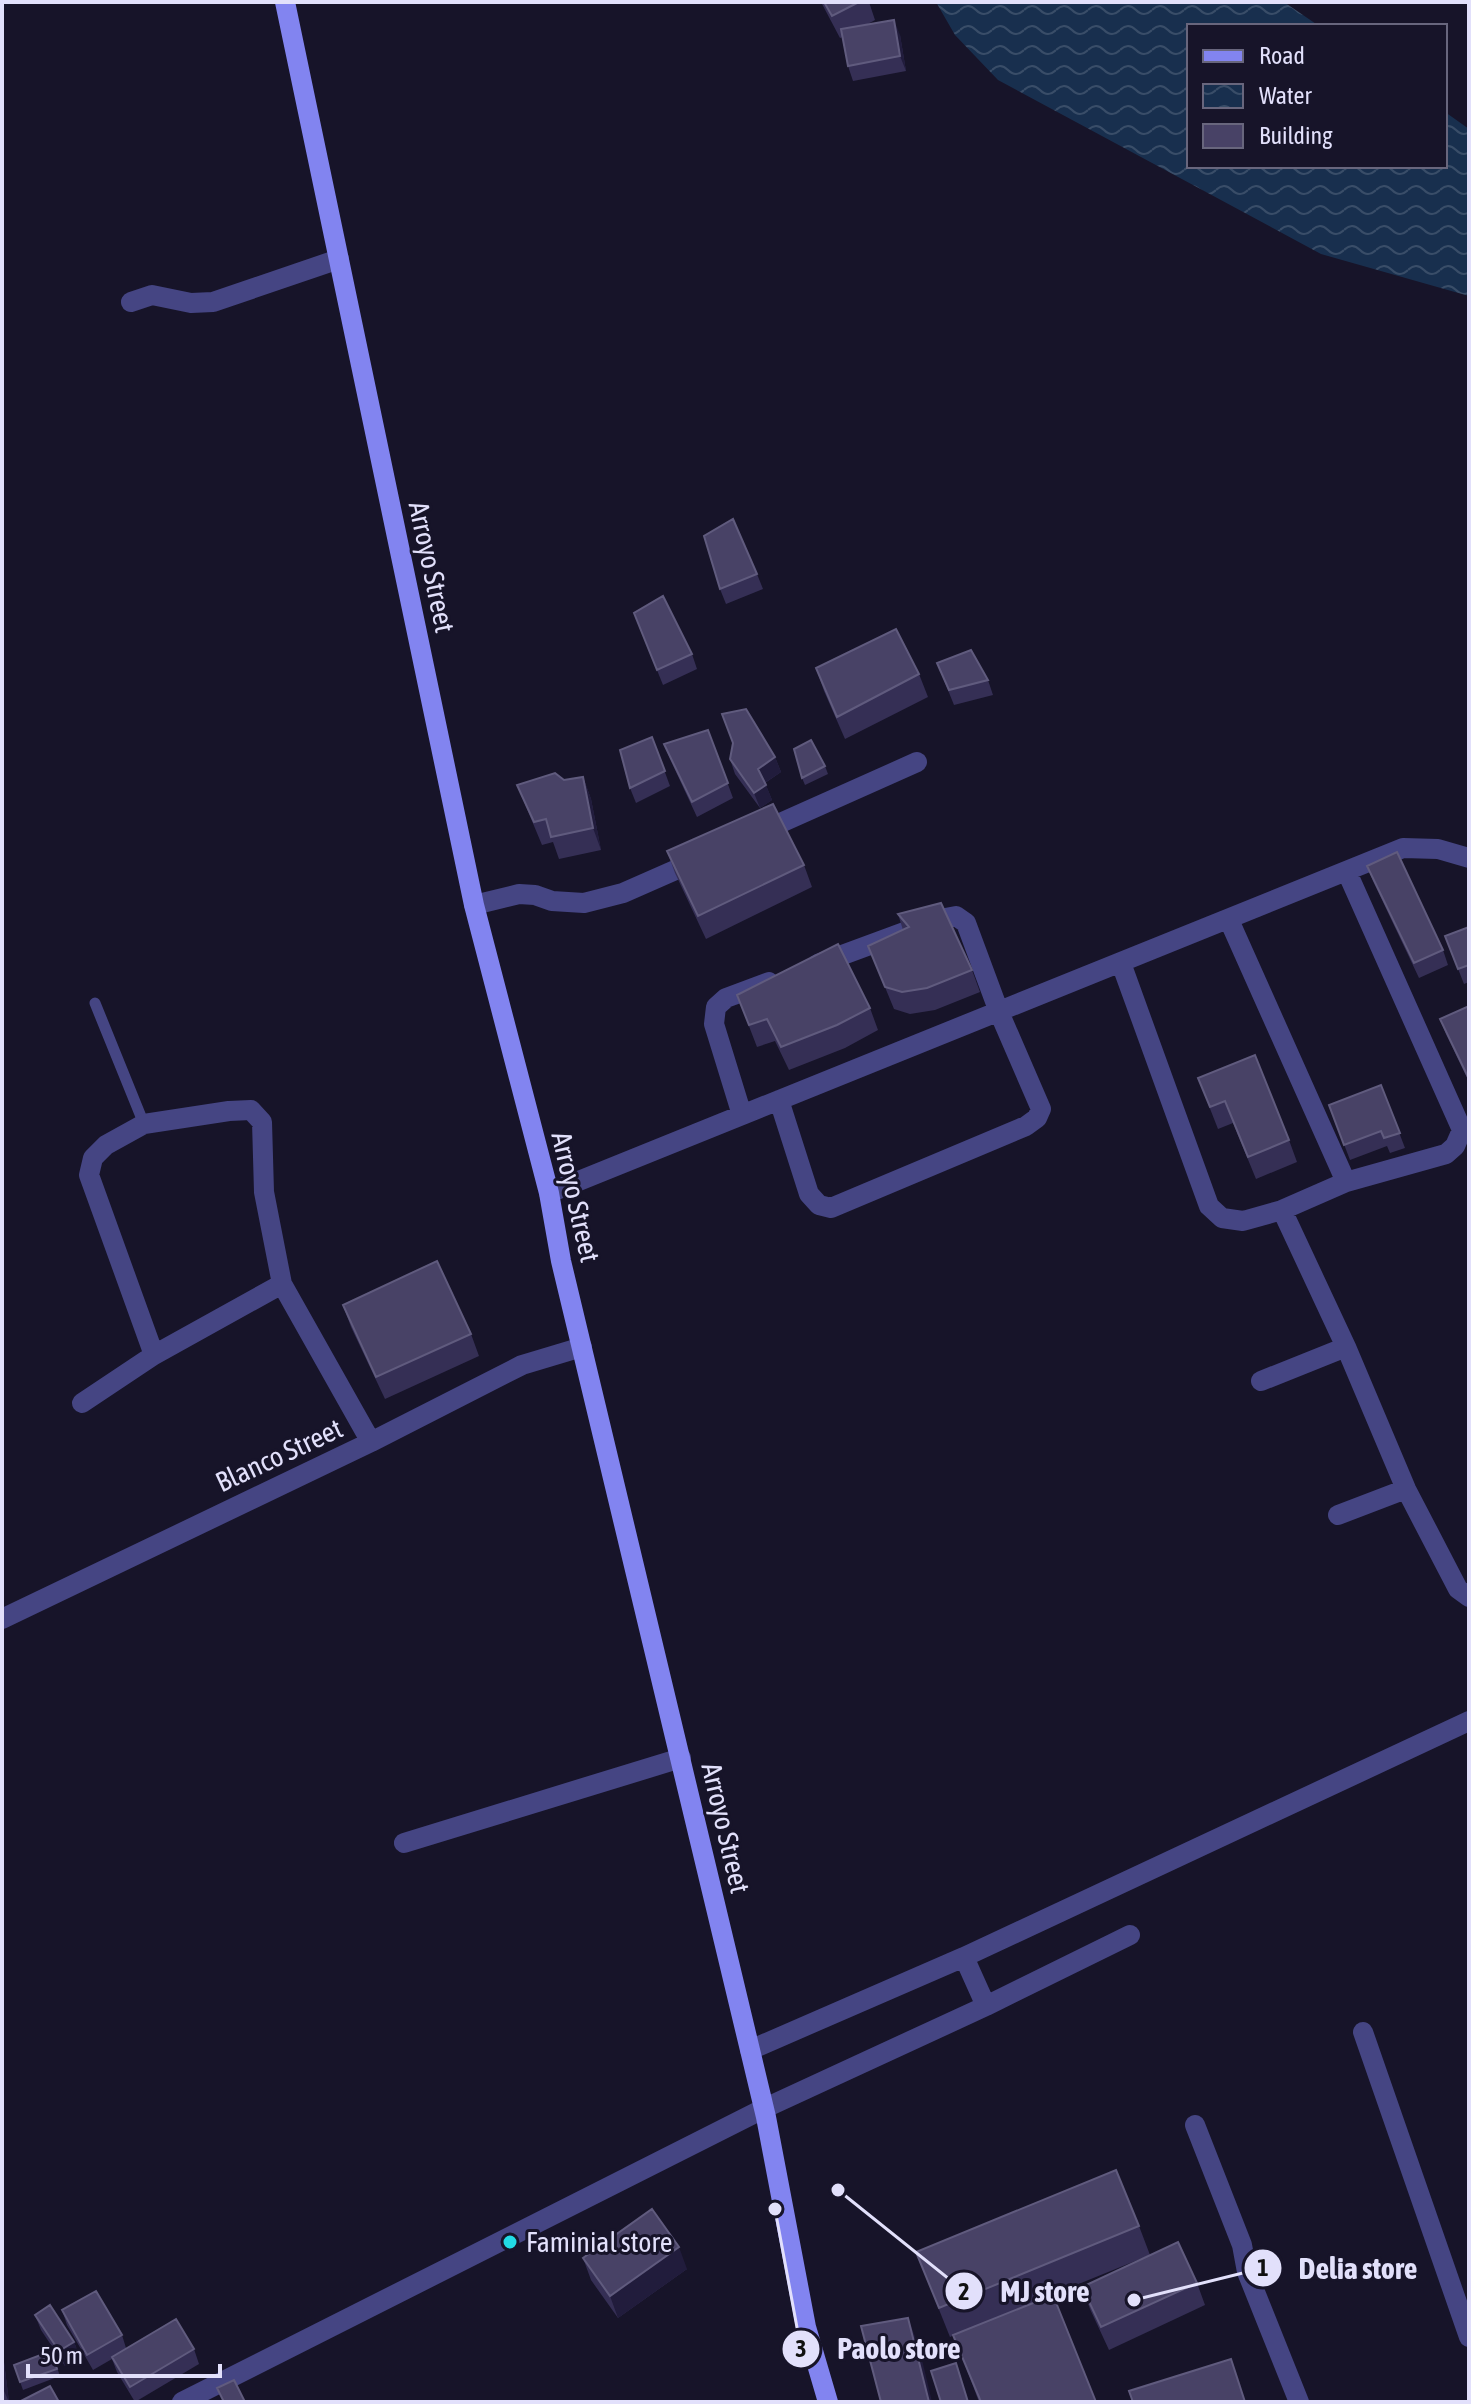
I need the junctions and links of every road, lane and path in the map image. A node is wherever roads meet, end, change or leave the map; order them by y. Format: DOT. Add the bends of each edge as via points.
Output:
graph roads {
  1 [pos="285,2"];
  2 [pos="339,259"];
  3 [pos="131,302"];
  4 [pos="917,762"];
  5 [pos="749,837"];
  6 [pos="721,850"];
  7 [pos="1469,858"];
  8 [pos="1347,872"];
  9 [pos="474,905"];
  10 [pos="1229,920"];
  11 [pos="1121,963"];
  12 [pos="95,1003"];
  13 [pos="999,1012"];
  14 [pos="779,1100"];
  15 [pos="742,1115"];
  16 [pos="144,1124"];
  17 [pos="1346,1182"];
  18 [pos="549,1193"];
  19 [pos="1282,1210"];
  20 [pos="282,1284"];
  21 [pos="582,1347"];
  22 [pos="1346,1347"];
  23 [pos="154,1355"];
  24 [pos="1261,1381"];
  25 [pos="82,1403"];
  26 [pos="371,1442"];
  27 [pos="1406,1489"];
  28 [pos="1338,1515"];
  29 [pos="1469,1597"];
  30 [pos="2,1619"];
  31 [pos="1469,1721"];
  32 [pos="681,1758"];
  33 [pos="404,1843"];
  34 [pos="1130,1935"];
  35 [pos="964,1957"];
  36 [pos="986,2006"];
  37 [pos="1363,2032"];
  38 [pos="750,2050"];
  39 [pos="763,2109"];
  40 [pos="1195,2125"];
  41 [pos="1469,2337"];
  42 [pos="182,2402"];
  43 [pos="828,2402"];
  44 [pos="1299,2402"];
  1 -- 2 [label="street, Arroyo Street"];
  2 -- 3 [label="street" via="213,302 152,295"];
  2 -- 9 [label="street, Arroyo Street"];
  4 -- 5 [label="street"];
  6 -- 9 [label="street" via="623,893 584,903 519,894"];
  7 -- 8 [label="street" via="1438,849 1403,848"];
  8 -- 10 [label="street"];
  8 -- 17 [label="street" via="1462,1130 1446,1154"];
  9 -- 18 [label="street, Arroyo Street"];
  10 -- 11 [label="street"];
  10 -- 17 [label="street"];
  11 -- 13 [label="street"];
  11 -- 19 [label="street" via="1209,1206 1222,1218 1243,1221"];
  12 -- 16 [label="lane"];
  13 -- 14 [label="street"];
  13 -- 14 [label="street" via="1041,1109 1037,1118 831,1208 809,1194"];
  13 -- 15 [label="street" via="966,923 956,916 726,998 716,1007 714,1024"];
  14 -- 15 [label="street"];
  15 -- 18 [label="street"];
  16 -- 20 [label="street" via="251,1110 262,1122 264,1192"];
  16 -- 23 [label="street" via="106,1145 93,1158 89,1175"];
  17 -- 19 [label="street"];
  18 -- 21 [label="street, Arroyo Street"];
  19 -- 22 [label="street"];
  20 -- 23 [label="street"];
  20 -- 26 [label="street"];
  21 -- 26 [label="street, Blanco Street" via="522,1365"];
  21 -- 32 [label="street, Arroyo Street"];
  22 -- 24 [label="street"];
  22 -- 27 [label="street"];
  23 -- 25 [label="street"];
  26 -- 30 [label="street, Blanco Street"];
  27 -- 28 [label="street"];
  27 -- 29 [label="street" via="1458,1589"];
  31 -- 35 [label="street"];
  32 -- 33 [label="street"];
  32 -- 38 [label="street, Arroyo Street"];
  34 -- 36 [label="street"];
  35 -- 36 [label="street"];
  35 -- 38 [label="street"];
  36 -- 39 [label="street"];
  37 -- 41 [label="street"];
  38 -- 39 [label="street, Arroyo Street"];
  39 -- 42 [label="street"];
  39 -- 43 [label="street, Arroyo Street" via="806,2327"];
  40 -- 44 [label="street"];
}
